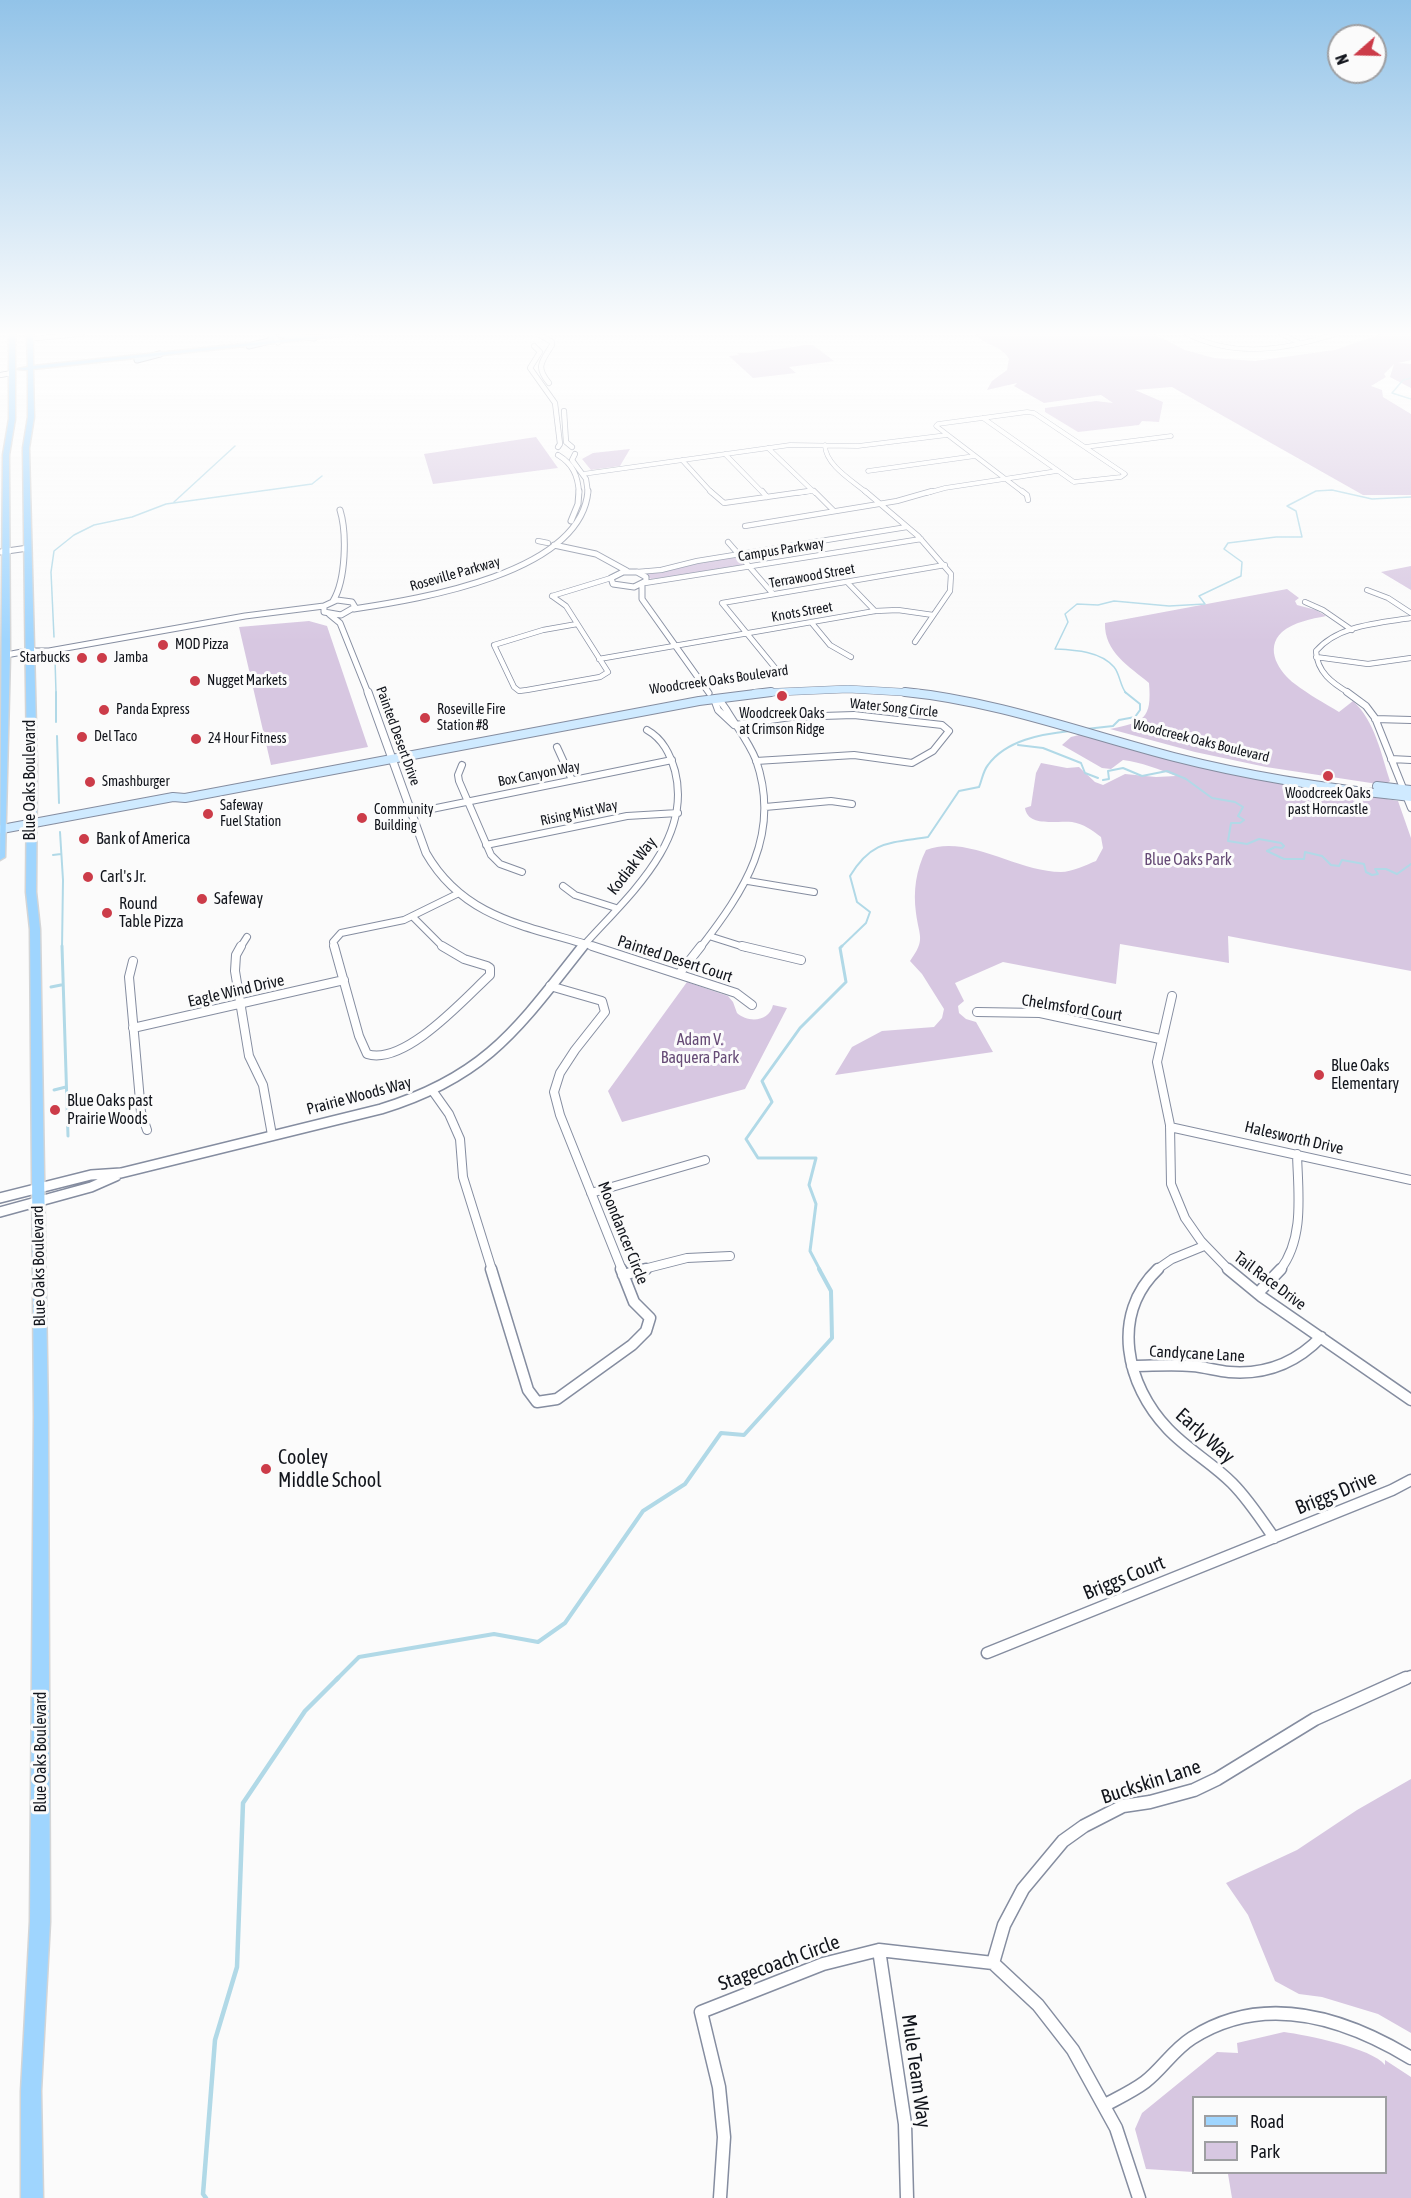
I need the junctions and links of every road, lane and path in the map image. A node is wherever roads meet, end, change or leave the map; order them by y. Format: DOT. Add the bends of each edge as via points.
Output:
graph roads {
  1 [pos="9,437"];
  2 [pos="27,437"];
  3 [pos="560,437"];
  4 [pos="566,437"];
  5 [pos="935,437"];
  6 [pos="949,437"];
  7 [pos="1009,437"];
  8 [pos="1069,437"];
  9 [pos="1167,437"];
  10 [pos="19,441"];
  11 [pos="825,445"];
  12 [pos="558,447"];
  13 [pos="572,447"];
  14 [pos="1085,447"];
  15 [pos="26,448"];
  16 [pos="768,448"];
  17 [pos="575,454"];
  18 [pos="726,454"];
  19 [pos="558,455"];
  20 [pos="975,456"];
  21 [pos="682,460"];
  22 [pos="868,471"];
  23 [pos="1057,471"];
  24 [pos="583,474"];
  25 [pos="1005,479"];
  26 [pos="813,490"];
  27 [pos="767,497"];
  28 [pos="1028,500"];
  29 [pos="880,504"];
  30 [pos="340,510"];
  31 [pos="834,511"];
  32 [pos="745,526"];
  33 [pos="907,527"];
  34 [pos="921,539"];
  35 [pos="538,541"];
  36 [pos="728,542"];
  37 [pos="551,544"];
  38 [pos="28,546"];
  39 [pos="3,549"];
  40 [pos="739,554"];
  41 [pos="945,565"];
  42 [pos="750,567"];
  43 [pos="628,571"];
  44 [pos="637,572"];
  45 [pos="612,577"];
  46 [pos="847,582"];
  47 [pos="644,584"];
  48 [pos="590,585"];
  49 [pos="616,586"];
  50 [pos="624,588"];
  51 [pos="1367,590"];
  52 [pos="339,591"];
  53 [pos="773,594"];
  54 [pos="642,599"];
  55 [pos="333,601"];
  56 [pos="350,601"];
  57 [pos="1305,602"];
  58 [pos="324,606"];
  59 [pos="352,611"];
  60 [pos="875,611"];
  61 [pos="1411,613"];
  62 [pos="329,615"];
  63 [pos="933,615"];
  64 [pos="1411,618"];
  65 [pos="230,620"];
  66 [pos="811,622"];
  67 [pos="577,624"];
  68 [pos="1352,630"];
  69 [pos="156,631"];
  70 [pos="746,633"];
  71 [pos="915,642"];
  72 [pos="674,646"];
  73 [pos="29,651"];
  74 [pos="353,651"];
  75 [pos="6,655"];
  76 [pos="851,657"];
  77 [pos="1316,657"];
  78 [pos="1411,658"];
  79 [pos="599,659"];
  80 [pos="776,669"];
  81 [pos="711,696"];
  82 [pos="1375,719"];
  83 [pos="1411,720"];
  84 [pos="735,725"];
  85 [pos="647,730"];
  86 [pos="557,747"];
  87 [pos="390,756"];
  88 [pos="1391,759"];
  89 [pos="672,760"];
  90 [pos="1411,760"];
  91 [pos="756,761"];
  92 [pos="462,765"];
  93 [pos="572,780"];
  94 [pos="1408,793"];
  95 [pos="467,801"];
  96 [pos="852,804"];
  97 [pos="765,807"];
  98 [pos="1411,808"];
  99 [pos="412,813"];
  100 [pos="678,813"];
  101 [pos="31,823"];
  102 [pos="1,829"];
  103 [pos="486,845"];
  104 [pos="0,857"];
  105 [pos="522,872"];
  106 [pos="748,881"];
  107 [pos="563,886"];
  108 [pos="814,892"];
  109 [pos="456,894"];
  110 [pos="616,908"];
  111 [pos="413,917"];
  112 [pos="709,936"];
  113 [pos="246,937"];
  114 [pos="585,944"];
  115 [pos="801,960"];
  116 [pos="133,961"];
  117 [pos="679,974"];
  118 [pos="344,980"];
  119 [pos="550,986"];
  120 [pos="1172,996"];
  121 [pos="241,1003"];
  122 [pos="752,1005"];
  123 [pos="977,1012"];
  124 [pos="134,1028"];
  125 [pos="1161,1039"];
  126 [pos="432,1090"];
  127 [pos="1170,1127"];
  128 [pos="147,1130"];
  129 [pos="272,1135"];
  130 [pos="1297,1154"];
  131 [pos="705,1160"];
  132 [pos="1411,1180"];
  133 [pos="591,1193"];
  134 [pos="39,1195"];
  135 [pos="0,1198"];
  136 [pos="0,1212"];
  137 [pos="1204,1246"];
  138 [pos="730,1256"];
  139 [pos="623,1275"];
  140 [pos="1258,1293"];
  141 [pos="1321,1337"];
  142 [pos="1132,1366"];
  143 [pos="1411,1400"];
  144 [pos="1411,1480"];
  145 [pos="1274,1538"];
  146 [pos="987,1653"];
  147 [pos="1411,1676"];
  148 [pos="879,1950"];
  149 [pos="993,1963"];
  150 [pos="1411,2058"];
  151 [pos="1105,2105"];
  152 [pos="32,2198"];
  153 [pos="720,2198"];
  154 [pos="907,2198"];
  155 [pos="1139,2198"];
  1 -- 39 [label="main road, Blue Oaks Boulevard"];
  2 -- 15 [label="main road, Blue Oaks Boulevard"];
  3 -- 12 [label="street"];
  4 -- 13 [label="street"];
  5 -- 11 [label="street" via="873,445"];
  6 -- 20 [label="street"];
  7 -- 23 [label="street"];
  8 -- 14 [label="street"];
  9 -- 14 [label="street"];
  10 -- 15 [label="main road"];
  11 -- 16 [label="street"];
  11 -- 29 [label="street" via="828,458"];
  12 -- 13 [label="street"];
  12 -- 19 [label="street" via="552,452"];
  13 -- 17 [label="street" via="577,449"];
  14 -- 23 [label="street" via="1125,475 1078,483"];
  15 -- 38 [label="main road, Blue Oaks Boulevard"];
  16 -- 18 [label="street"];
  16 -- 26 [label="street"];
  17 -- 19 [label="street"];
  17 -- 24 [label="street, Roseville Parkway" via="572,460"];
  18 -- 21 [label="street"];
  18 -- 27 [label="street"];
  19 -- 37 [label="street, Roseville Parkway" via="576,475 579,499 570,523"];
  20 -- 22 [label="street"];
  20 -- 25 [label="street"];
  21 -- 24 [label="street"];
  21 -- 27 [label="street" via="720,501"];
  23 -- 25 [label="street"];
  24 -- 37 [label="street, Roseville Parkway" via="588,492 586,506 572,528"];
  25 -- 28 [label="street" via="1027,495"];
  25 -- 29 [label="street" via="939,489"];
  26 -- 27 [label="street"];
  26 -- 31 [label="street"];
  29 -- 31 [label="street"];
  29 -- 33 [label="street"];
  30 -- 52 [label="street" via="345,528"];
  31 -- 32 [label="street"];
  33 -- 34 [label="street"];
  33 -- 40 [label="street, Campus Parkway"];
  34 -- 41 [label="street"];
  34 -- 42 [label="street, Campus Parkway"];
  35 -- 37 [label="street"];
  36 -- 40 [label="street"];
  37 -- 43 [label="street" via="596,554"];
  37 -- 45 [label="street" via="606,563 613,570"];
  37 -- 56 [label="street, Roseville Parkway" via="502,569 450,587 379,602"];
  37 -- 59 [label="street, Roseville Parkway" via="517,567 476,583"];
  38 -- 39 [label="street"];
  38 -- 73 [label="main road, Blue Oaks Boulevard"];
  39 -- 75 [label="main road, Blue Oaks Boulevard"];
  40 -- 42 [label="street"];
  40 -- 44 [label="street, Campus Parkway"];
  41 -- 46 [label="street, Terrawood Street"];
  41 -- 63 [label="street" via="952,576 952,587"];
  42 -- 47 [label="street, Campus Parkway"];
  42 -- 53 [label="street"];
  43 -- 44 [label="street"];
  43 -- 45 [label="street"];
  44 -- 47 [label="street" via="646,577"];
  45 -- 48 [label="street"];
  45 -- 49 [label="street"];
  46 -- 53 [label="street, Terrawood Street"];
  46 -- 60 [label="street"];
  47 -- 50 [label="street"];
  47 -- 54 [label="street" via="640,590"];
  48 -- 49 [label="street"];
  48 -- 67 [label="street" via="552,596 562,602"];
  49 -- 50 [label="street"];
  50 -- 54 [label="street"];
  51 -- 61 [label="street"];
  52 -- 55 [label="street"];
  52 -- 56 [label="street"];
  53 -- 70 [label="street, Terrawood Street" via="722,603"];
  54 -- 72 [label="street"];
  55 -- 56 [label="street, Roseville Parkway"];
  55 -- 58 [label="street"];
  56 -- 59 [label="street, Painted Desert Drive" via="355,605"];
  57 -- 68 [label="street"];
  58 -- 62 [label="street, Painted Desert Drive"];
  58 -- 65 [label="street"];
  59 -- 62 [label="street, Roseville Parkway"];
  59 -- 74 [label="street, Painted Desert Drive" via="346,622 356,648"];
  60 -- 63 [label="street, Knots Street"];
  60 -- 66 [label="street, Knots Street"];
  62 -- 65 [label="street, Roseville Parkway"];
  62 -- 74 [label="street, Painted Desert Drive" via="340,623"];
  63 -- 71 [label="street"];
  64 -- 68 [label="street"];
  65 -- 69 [label="street"];
  66 -- 70 [label="street, Knots Street"];
  66 -- 76 [label="street" via="830,645"];
  67 -- 79 [label="street"];
  67 -- 79 [label="street" via="494,645 514,687 527,690 607,675"];
  68 -- 77 [label="street" via="1324,641 1317,648"];
  69 -- 73 [label="street"];
  69 -- 73 [label="street" via="49,651"];
  70 -- 72 [label="street, Knots Street"];
  70 -- 80 [label="street"];
  72 -- 79 [label="street, Knots Street"];
  72 -- 81 [label="street"];
  73 -- 75 [label="street"];
  73 -- 101 [label="main road, Blue Oaks Boulevard"];
  74 -- 87 [label="street, Painted Desert Drive"];
  75 -- 102 [label="main road, Blue Oaks Boulevard"];
  77 -- 78 [label="street" via="1368,664"];
  77 -- 82 [label="street" via="1322,672 1363,704"];
  81 -- 84 [label="street" via="714,705"];
  81 -- 87 [label="main road, Woodcreek Oaks Boulevard"];
  81 -- 94 [label="main road, Woodcreek Oaks Boulevard" via="806,689 889,691 976,703 1175,758 1257,776"];
  81 -- 94 [label="main road, Woodcreek Oaks Boulevard" via="798,682 889,684 939,690 1268,772"];
  82 -- 83 [label="street"];
  82 -- 88 [label="street"];
  84 -- 91 [label="street"];
  84 -- 91 [label="street, Water Song Circle" via="791,717 854,715 942,725 949,731 933,751 912,763 854,755"];
  85 -- 89 [label="street, Kodiak Way" via="659,737"];
  86 -- 93 [label="street"];
  87 -- 99 [label="street, Painted Desert Drive"];
  87 -- 101 [label="main road, Woodcreek Oaks Boulevard" via="185,798 172,797"];
  88 -- 90 [label="street"];
  88 -- 94 [label="street"];
  89 -- 93 [label="street, Box Canyon Way"];
  89 -- 100 [label="street, Kodiak Way" via="680,787"];
  91 -- 97 [label="street"];
  92 -- 95 [label="street" via="458,775"];
  93 -- 95 [label="street, Box Canyon Way"];
  94 -- 98 [label="street"];
  95 -- 99 [label="street, Box Canyon Way"];
  95 -- 103 [label="street"];
  96 -- 97 [label="street" via="831,801"];
  97 -- 106 [label="street" via="760,845"];
  99 -- 109 [label="street, Painted Desert Drive" via="431,864"];
  100 -- 103 [label="street, Rising Mist Way" via="627,816"];
  100 -- 110 [label="street, Kodiak Way" via="668,842"];
  101 -- 102 [label="main road, Woodcreek Oaks Boulevard"];
  101 -- 134 [label="main road, Blue Oaks Boulevard"];
  102 -- 104 [label="main road, Blue Oaks Boulevard"];
  103 -- 105 [label="street" via="500,864"];
  106 -- 108 [label="street"];
  106 -- 112 [label="street"];
  107 -- 110 [label="street" via="575,895"];
  109 -- 111 [label="street"];
  109 -- 114 [label="street, Painted Desert Drive" via="492,913"];
  110 -- 114 [label="street, Kodiak Way"];
  111 -- 118 [label="street" via="335,937"];
  111 -- 118 [label="street" via="444,949 490,968 490,975 445,1020 410,1044 382,1056 367,1054"];
  112 -- 115 [label="street"];
  112 -- 117 [label="street"];
  113 -- 121 [label="street" via="235,961"];
  114 -- 117 [label="street, Painted Desert Court"];
  114 -- 119 [label="street, Prairie Woods Way"];
  116 -- 124 [label="street" via="129,977"];
  117 -- 122 [label="street, Painted Desert Court" via="736,993"];
  118 -- 121 [label="street, Eagle Wind Drive"];
  119 -- 126 [label="street, Prairie Woods Way" via="493,1052"];
  119 -- 133 [label="street, Moondancer Circle" via="602,1001 605,1012 563,1068 554,1091"];
  120 -- 125 [label="street, Tail Race Drive"];
  121 -- 124 [label="street, Eagle Wind Drive"];
  121 -- 129 [label="street" via="249,1056 263,1085"];
  123 -- 125 [label="street, Chelmsford Court" via="1040,1013"];
  124 -- 128 [label="street" via="142,1120"];
  125 -- 127 [label="street, Tail Race Drive" via="1159,1087"];
  126 -- 129 [label="street, Prairie Woods Way" via="381,1109"];
  126 -- 139 [label="street, Moondancer Circle" via="460,1139 462,1177 528,1390 537,1402 557,1399 632,1346 646,1331 650,1318 634,1302"];
  127 -- 130 [label="street, Halesworth Drive"];
  127 -- 137 [label="street, Tail Race Drive" via="1167,1157 1173,1192"];
  129 -- 134 [label="street, Prairie Woods Way" via="121,1173 91,1187"];
  130 -- 132 [label="street, Halesworth Drive"];
  130 -- 140 [label="street" via="1294,1243 1285,1264"];
  131 -- 133 [label="street"];
  133 -- 139 [label="street, Moondancer Circle"];
  134 -- 135 [label="street"];
  134 -- 136 [label="street"];
  134 -- 152 [label="main road, Blue Oaks Boulevard" via="40,1922 31,2091"];
  137 -- 140 [label="street, Tail Race Drive"];
  137 -- 142 [label="street, Early Way" via="1162,1264 1138,1292 1130,1310 1127,1336"];
  138 -- 139 [label="street" via="687,1258"];
  140 -- 141 [label="street, Tail Race Drive"];
  141 -- 142 [label="street, Candycane Lane" via="1305,1354 1265,1370 1230,1372 1174,1365"];
  141 -- 143 [label="street, Tail Race Drive"];
  142 -- 145 [label="street, Early Way" via="1142,1392 1159,1418 1185,1446 1231,1483"];
  144 -- 145 [label="street, Briggs Drive"];
  145 -- 146 [label="street, Briggs Court"];
  147 -- 149 [label="street, Buckskin Lane" via="1315,1719 1194,1790 1123,1806 1070,1836 1023,1889 1004,1925"];
  148 -- 149 [label="street, Stagecoach Circle"];
  148 -- 153 [label="street, Stagecoach Circle" via="823,1964 701,2012 719,2087 724,2137"];
  148 -- 154 [label="street, Mule Team Way" via="905,2124"];
  149 -- 151 [label="street" via="1038,2005 1073,2050"];
  150 -- 151 [label="street" via="1376,2036 1328,2018 1284,2011 1260,2012 1194,2037 1146,2080"];
  151 -- 155 [label="street" via="1124,2148"];
}
